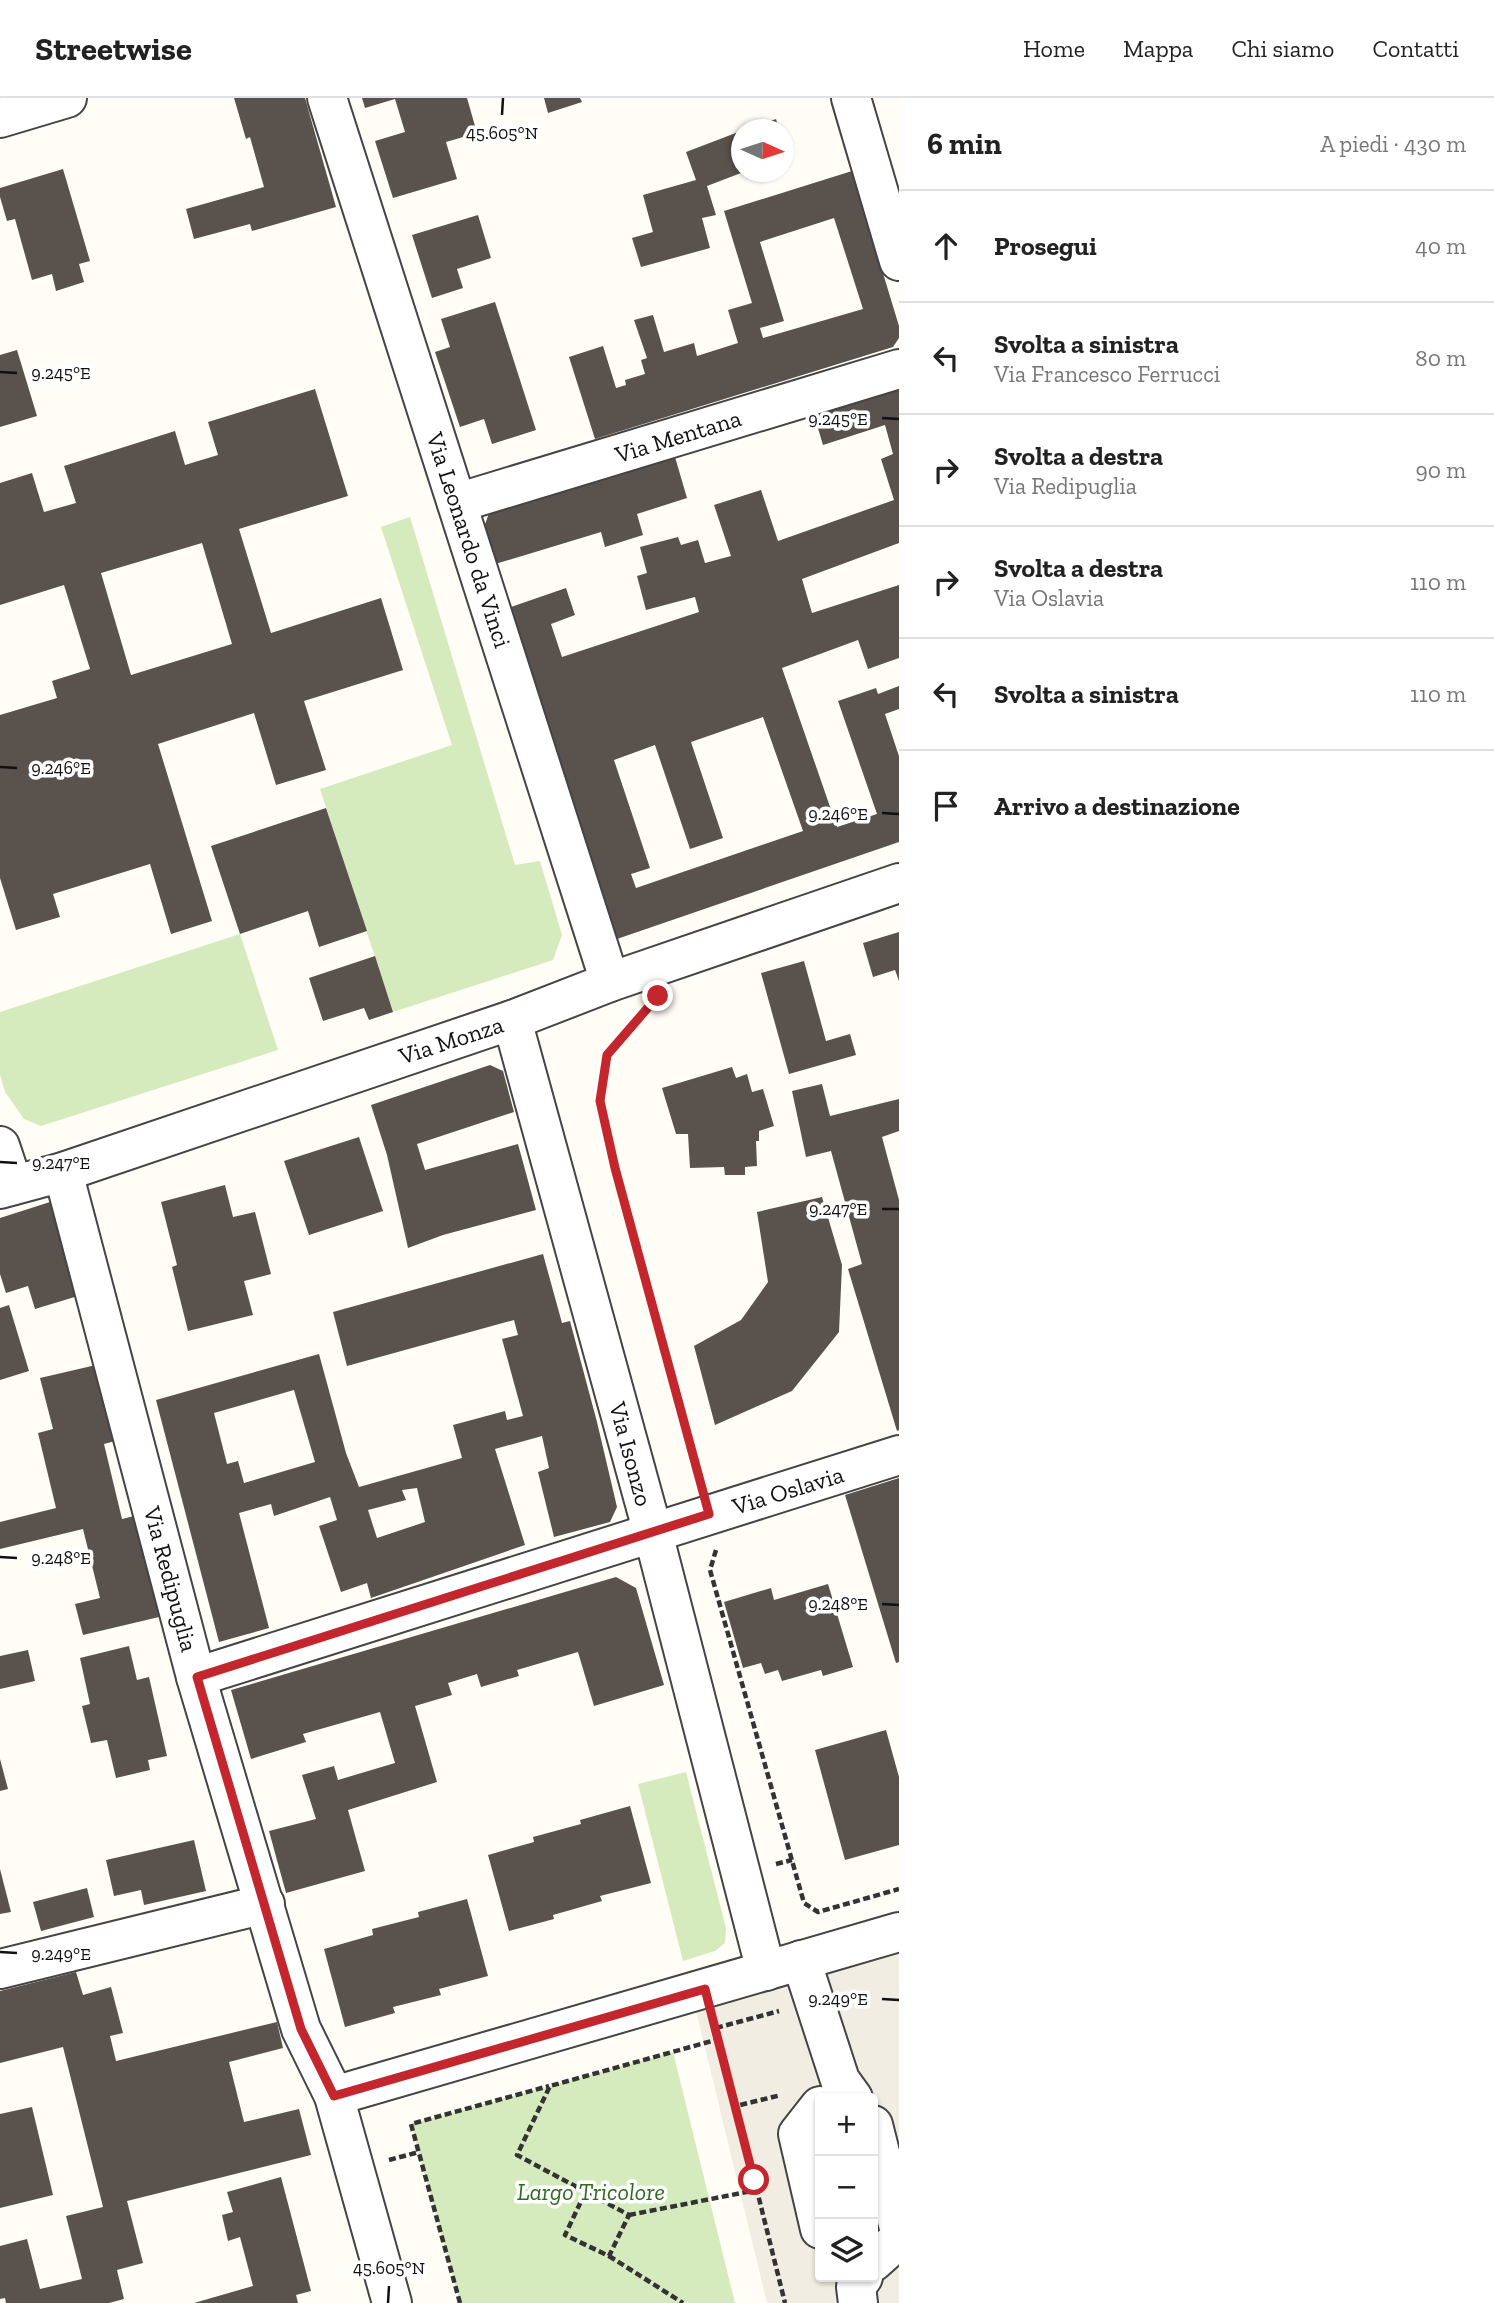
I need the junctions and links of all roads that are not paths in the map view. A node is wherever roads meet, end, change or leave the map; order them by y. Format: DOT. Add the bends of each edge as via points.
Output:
graph roads {
  1 [pos="67,98"];
  2 [pos="327,98"];
  3 [pos="851,98"];
  4 [pos="0,118"];
  5 [pos="899,261"];
  6 [pos="899,369"];
  7 [pos="457,503"];
  8 [pos="899,883"];
  9 [pos="610,982"];
  10 [pos="512,1020"];
  11 [pos="0,1146"];
  12 [pos="62,1171"];
  13 [pos="6,1187"];
  14 [pos="899,1455"];
  15 [pos="653,1533"];
  16 [pos="197,1677"];
  17 [pos="265,1903"];
  18 [pos="899,1932"];
  19 [pos="801,1960"];
  20 [pos="0,1969"];
  21 [pos="766,1971"];
  22 [pos="824,2093"];
  23 [pos="334,2096"];
  24 [pos="878,2143"];
  25 [pos="824,2156"];
  26 [pos="820,2219"];
  27 [pos="899,2228"];
  28 [pos="899,2238"];
  29 [pos="878,2243"];
  30 [pos="878,2257"];
  31 [pos="833,2282"];
  32 [pos="860,2282"];
  33 [pos="392,2303"];
  34 [pos="838,2303"];
  35 [pos="858,2303"];
  1 -- 4 [label="street"];
  2 -- 7 [label="street, Via Leonardo da Vinci"];
  3 -- 5 [label="street"];
  6 -- 7 [label="street, Via Mentana"];
  7 -- 9 [label="street, Via Leonardo da Vinci"];
  8 -- 9 [label="street, Via Monza"];
  9 -- 10 [label="street, Via Monza"];
  10 -- 12 [label="street, Via Monza"];
  10 -- 15 [label="street, Via Isonzo"];
  11 -- 13 [label="street"];
  12 -- 13 [label="street, Via Monza"];
  12 -- 16 [label="street, Via Redipuglia"];
  14 -- 15 [label="street, Via Oslavia"];
  15 -- 16 [label="street, Via Oslavia"];
  15 -- 21 [label="street, Via Isonzo"];
  16 -- 17 [label="street, Via Redipuglia"];
  17 -- 20 [label="street"];
  17 -- 23 [label="street, Via Redipuglia" via="301,2029"];
  18 -- 19 [label="street"];
  19 -- 21 [label="street"];
  19 -- 22 [label="street"];
  21 -- 23 [label="street"];
  23 -- 33 [label="street, Via Redipuglia"];
  24 -- 27 [label="street"];
  25 -- 26 [label="street"];
  28 -- 29 [label="street"];
  28 -- 30 [label="street"];
  31 -- 34 [label="street"];
  32 -- 35 [label="street"];
}
